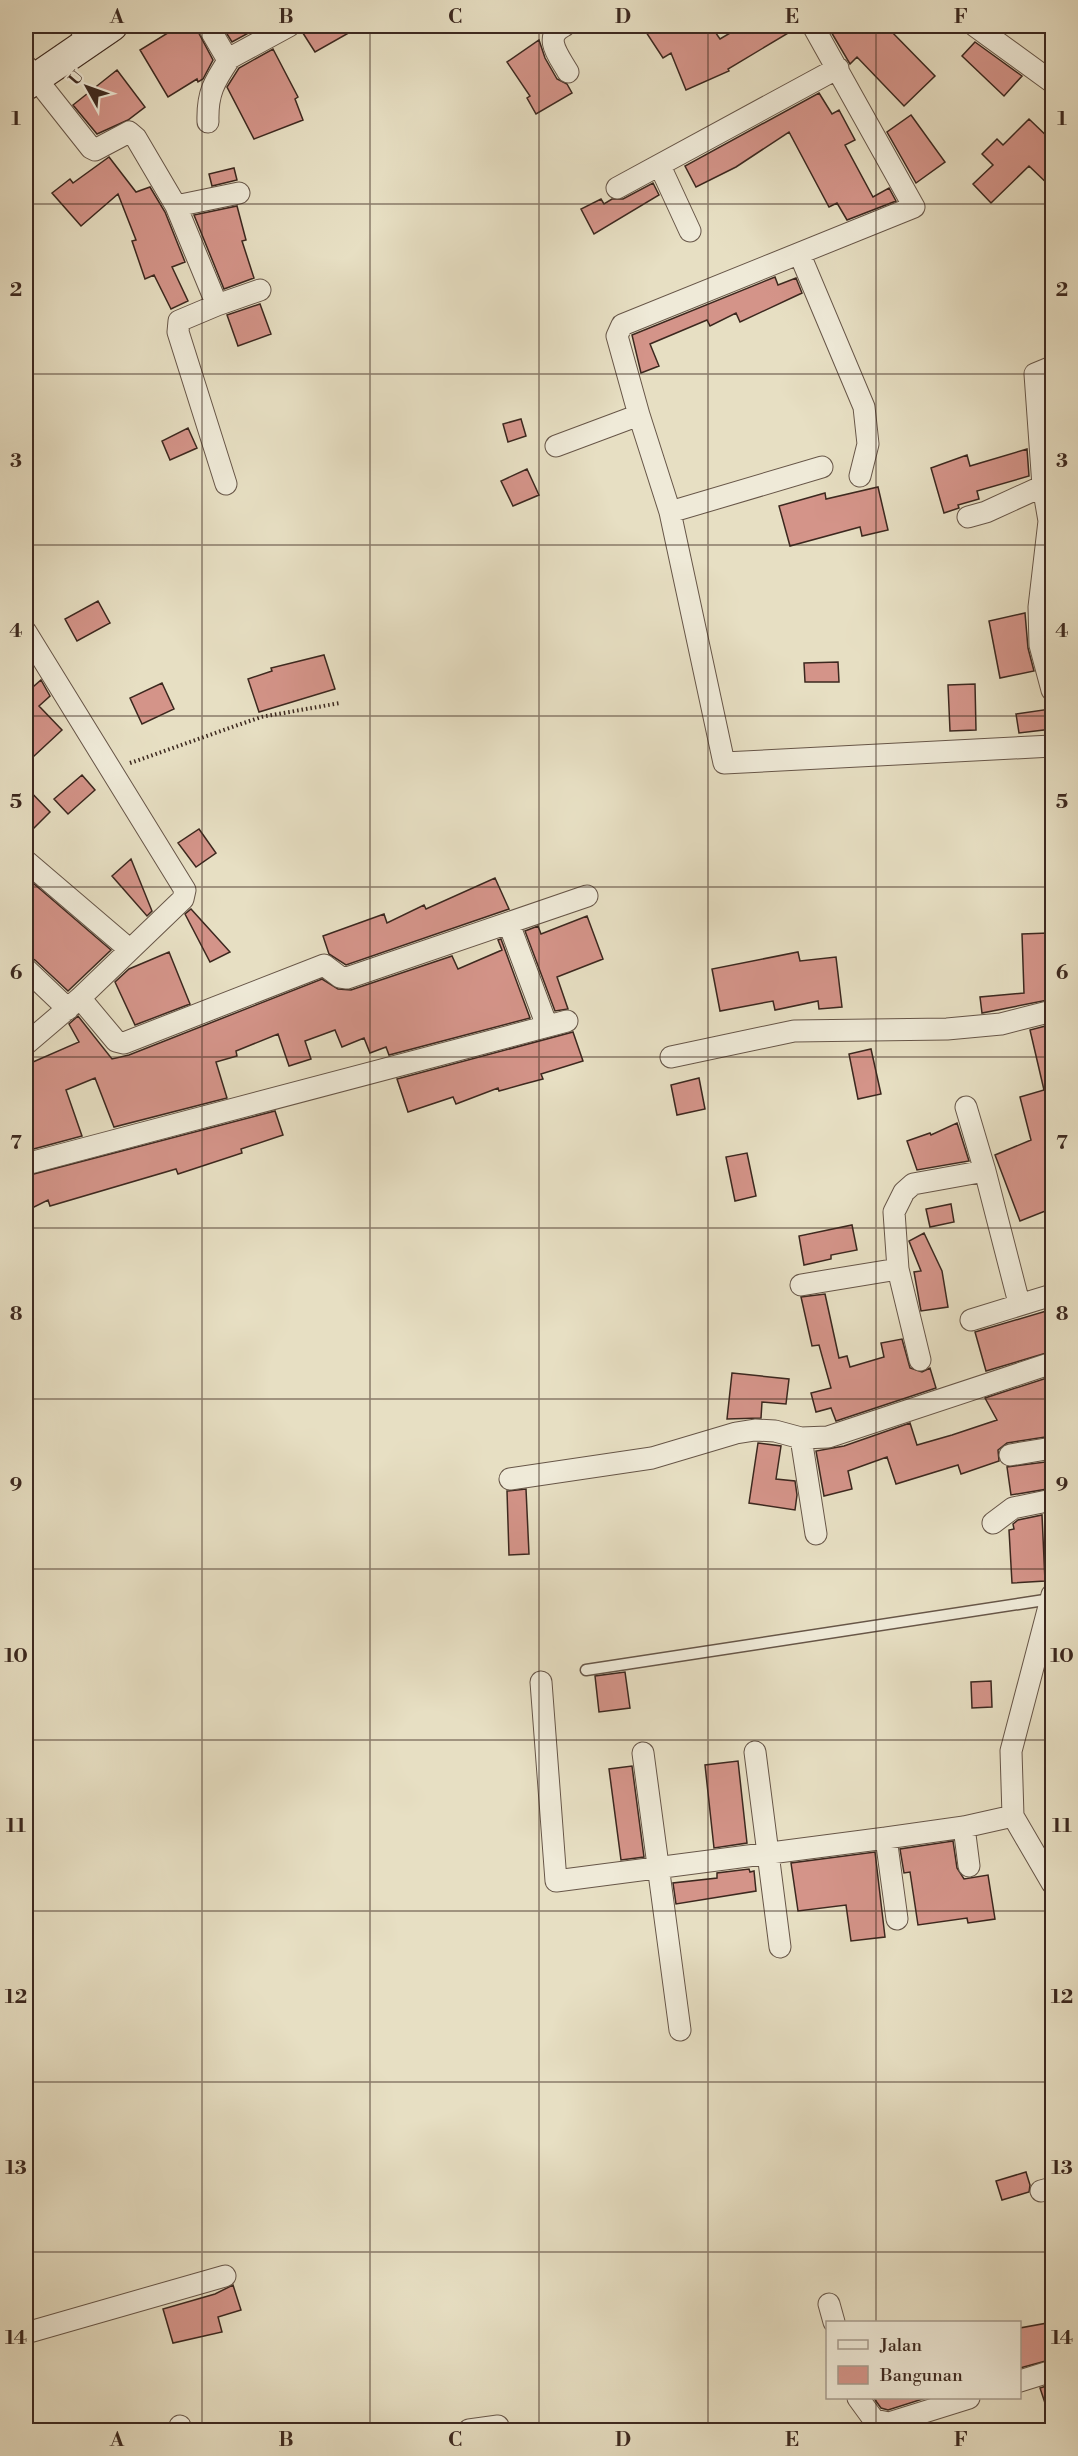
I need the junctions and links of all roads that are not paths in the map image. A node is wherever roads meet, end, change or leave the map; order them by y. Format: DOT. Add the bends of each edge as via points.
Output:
graph roads {
  1 [pos="208,26"];
  2 [pos="289,26"];
  3 [pos="564,26"];
  4 [pos="813,26"];
  5 [pos="975,26"];
  6 [pos="94,31"];
  7 [pos="230,57"];
  8 [pos="837,68"];
  9 [pos="568,72"];
  10 [pos="29,76"];
  11 [pos="1053,82"];
  12 [pos="208,122"];
  13 [pos="660,166"];
  14 [pos="617,188"];
  15 [pos="239,193"];
  16 [pos="176,206"];
  17 [pos="690,231"];
  18 [pos="800,255"];
  19 [pos="260,290"];
  20 [pos="216,305"];
  21 [pos="1053,367"];
  22 [pos="639,415"];
  23 [pos="556,446"];
  24 [pos="822,467"];
  25 [pos="860,476"];
  26 [pos="226,484"];
  27 [pos="1043,486"];
  28 [pos="670,512"];
  29 [pos="968,517"];
  30 [pos="1051,521"];
  31 [pos="26,632"];
  32 [pos="1046,644"];
  33 [pos="1053,690"];
  34 [pos="1053,746"];
  35 [pos="26,861"];
  36 [pos="587,896"];
  37 [pos="509,924"];
  38 [pos="129,949"];
  39 [pos="26,969"];
  40 [pos="74,1004"];
  41 [pos="1053,1011"];
  42 [pos="26,1044"];
  43 [pos="671,1057"];
  44 [pos="966,1107"];
  45 [pos="26,1164"];
  46 [pos="986,1171"];
  47 [pos="898,1269"];
  48 [pos="801,1285"];
  49 [pos="1053,1294"];
  50 [pos="1019,1303"];
  51 [pos="971,1320"];
  52 [pos="920,1360"];
  53 [pos="1053,1363"];
  54 [pos="801,1438"];
  55 [pos="1053,1448"];
  56 [pos="1010,1455"];
  57 [pos="510,1479"];
  58 [pos="1053,1500"];
  59 [pos="993,1523"];
  60 [pos="816,1534"];
  61 [pos="1052,1597"];
  62 [pos="586,1670"];
  63 [pos="541,1682"];
  64 [pos="755,1752"];
  65 [pos="643,1753"];
  66 [pos="1012,1816"];
  67 [pos="964,1827"];
  68 [pos="886,1838"];
  69 [pos="768,1854"];
  70 [pos="969,1866"];
  71 [pos="658,1869"];
  72 [pos="1053,1883"];
  73 [pos="897,1919"];
  74 [pos="780,1947"];
  75 [pos="680,2030"];
  76 [pos="225,2276"];
  77 [pos="26,2333"];
  78 [pos="1053,2370"];
  79 [pos="1021,2381"];
  80 [pos="859,2399"];
  81 [pos="963,2399"];
  82 [pos="498,2426"];
  83 [pos="469,2430"];
  1 -- 7 [label="street"];
  2 -- 7 [label="street"];
  3 -- 9 [label="street" via="552,37 552,43"];
  4 -- 8 [label="street"];
  5 -- 11 [label="street"];
  6 -- 10 [label="main road"];
  7 -- 12 [label="street" via="207,100"];
  8 -- 13 [label="street"];
  8 -- 18 [label="street" via="914,207"];
  10 -- 16 [label="street" via="91,148 95,150 129,132 136,138"];
  13 -- 14 [label="street"];
  13 -- 17 [label="street"];
  15 -- 16 [label="street"];
  16 -- 20 [label="street"];
  18 -- 22 [label="street" via="622,325 616,336"];
  18 -- 25 [label="street" via="864,407 868,444"];
  19 -- 20 [label="street"];
  20 -- 26 [label="street" via="179,321 177,332"];
  21 -- 27 [label="street" via="1035,374"];
  22 -- 23 [label="street"];
  22 -- 28 [label="street"];
  24 -- 28 [label="street"];
  27 -- 29 [label="street"];
  27 -- 30 [label="street"];
  28 -- 34 [label="street" via="724,763"];
  30 -- 32 [label="street" via="1039,607"];
  31 -- 38 [label="street" via="185,890 183,899"];
  32 -- 33 [label="street"];
  35 -- 38 [label="street"];
  36 -- 37 [label="street"];
  37 -- 40 [label="street" via="347,978 324,965 124,1043 116,1041"];
  37 -- 45 [label="street" via="557,1023"];
  38 -- 40 [label="street"];
  39 -- 40 [label="street"];
  40 -- 42 [label="street"];
  41 -- 43 [label="street" via="1000,1024 947,1029 794,1031"];
  44 -- 46 [label="street"];
  46 -- 47 [label="street" via="913,1184 904,1192 894,1212"];
  46 -- 50 [label="street"];
  47 -- 48 [label="street"];
  47 -- 52 [label="street"];
  49 -- 50 [label="street"];
  50 -- 51 [label="street"];
  53 -- 54 [label="street" via="828,1437"];
  54 -- 57 [label="street" via="775,1431 736,1433 652,1458"];
  54 -- 60 [label="street"];
  55 -- 56 [label="street"];
  58 -- 59 [label="street" via="1013,1508"];
  61 -- 62 [label="lane"];
  61 -- 66 [label="street" via="1011,1751"];
  63 -- 71 [label="street" via="556,1881"];
  64 -- 69 [label="street"];
  65 -- 71 [label="street"];
  66 -- 67 [label="street"];
  66 -- 72 [label="street"];
  67 -- 68 [label="street"];
  67 -- 70 [label="street"];
  68 -- 69 [label="street"];
  68 -- 73 [label="street"];
  69 -- 71 [label="street"];
  69 -- 74 [label="street"];
  71 -- 75 [label="street"];
  76 -- 77 [label="street"];
  78 -- 79 [label="street"];
  80 -- 81 [label="street" via="874,2420 889,2423"];
  82 -- 83 [label="street"];
}
